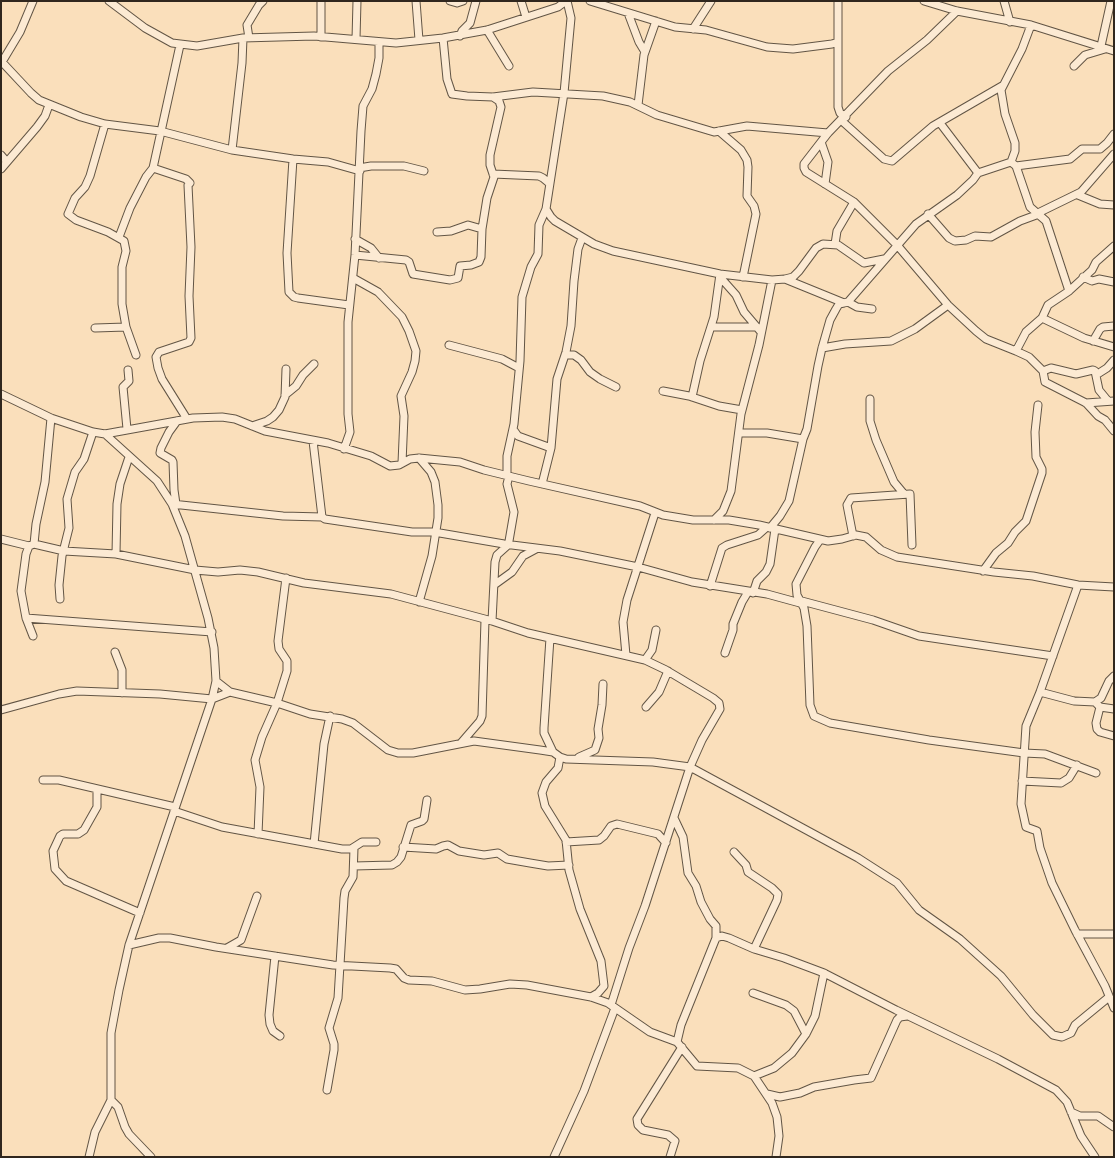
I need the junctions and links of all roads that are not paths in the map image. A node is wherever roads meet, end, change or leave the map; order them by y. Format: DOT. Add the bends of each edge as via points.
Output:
graph roads {
  1 [pos="33,1"];
  2 [pos="109,1"];
  3 [pos="263,1"];
  4 [pos="321,1"];
  5 [pos="357,1"];
  6 [pos="416,1"];
  7 [pos="450,1"];
  8 [pos="463,1"];
  9 [pos="476,1"];
  10 [pos="521,1"];
  11 [pos="567,1"];
  12 [pos="590,1"];
  13 [pos="711,1"];
  14 [pos="838,1"];
  15 [pos="924,1"];
  16 [pos="1004,1"];
  17 [pos="1111,1"];
  18 [pos="957,11"];
  19 [pos="628,13"];
  20 [pos="526,17"];
  21 [pos="656,21"];
  22 [pos="1010,22"];
  23 [pos="1031,26"];
  24 [pos="693,29"];
  25 [pos="487,30"];
  26 [pos="460,36"];
  27 [pos="321,37"];
  28 [pos="246,38"];
  29 [pos="443,38"];
  30 [pos="356,39"];
  31 [pos="419,40"];
  32 [pos="379,42"];
  33 [pos="838,42"];
  34 [pos="180,45"];
  35 [pos="1107,49"];
  36 [pos="645,52"];
  37 [pos="2,61"];
  38 [pos="509,66"];
  39 [pos="1074,66"];
  40 [pos="1002,86"];
  41 [pos="564,93"];
  42 [pos="493,97"];
  43 [pos="49,105"];
  44 [pos="638,105"];
  45 [pos="844,119"];
  46 [pos="940,123"];
  47 [pos="105,124"];
  48 [pos="160,131"];
  49 [pos="719,131"];
  50 [pos="828,133"];
  51 [pos="1114,134"];
  52 [pos="822,142"];
  53 [pos="232,150"];
  54 [pos="1114,154"];
  55 [pos="1,155"];
  56 [pos="294,159"];
  57 [pos="8,162"];
  58 [pos="1013,164"];
  59 [pos="153,168"];
  60 [pos="1,169"];
  61 [pos="360,170"];
  62 [pos="424,171"];
  63 [pos="978,173"];
  64 [pos="493,174"];
  65 [pos="549,184"];
  66 [pos="826,184"];
  67 [pos="1078,194"];
  68 [pos="854,202"];
  69 [pos="1114,205"];
  70 [pos="546,209"];
  71 [pos="1039,213"];
  72 [pos="928,214"];
  73 [pos="482,229"];
  74 [pos="437,232"];
  75 [pos="119,237"];
  76 [pos="582,238"];
  77 [pos="355,239"];
  78 [pos="835,244"];
  79 [pos="897,245"];
  80 [pos="1114,246"];
  81 [pos="355,255"];
  82 [pos="379,258"];
  83 [pos="884,260"];
  84 [pos="720,276"];
  85 [pos="743,277"];
  86 [pos="1082,277"];
  87 [pos="353,278"];
  88 [pos="785,279"];
  89 [pos="772,280"];
  90 [pos="1114,282"];
  91 [pos="1069,291"];
  92 [pos="846,302"];
  93 [pos="349,305"];
  94 [pos="948,305"];
  95 [pos="872,308"];
  96 [pos="1042,318"];
  97 [pos="1114,326"];
  98 [pos="126,327"];
  99 [pos="712,327"];
  100 [pos="95,328"];
  101 [pos="759,329"];
  102 [pos="1093,341"];
  103 [pos="449,345"];
  104 [pos="1114,346"];
  105 [pos="822,348"];
  106 [pos="1016,350"];
  107 [pos="136,355"];
  108 [pos="565,355"];
  109 [pos="1114,360"];
  110 [pos="314,364"];
  111 [pos="519,368"];
  112 [pos="286,369"];
  113 [pos="128,370"];
  114 [pos="1043,371"];
  115 [pos="1096,376"];
  116 [pos="616,386"];
  117 [pos="663,391"];
  118 [pos="1,394"];
  119 [pos="285,395"];
  120 [pos="692,397"];
  121 [pos="870,399"];
  122 [pos="1111,401"];
  123 [pos="1086,403"];
  124 [pos="1038,405"];
  125 [pos="742,410"];
  126 [pos="51,418"];
  127 [pos="187,419"];
  128 [pos="177,421"];
  129 [pos="252,426"];
  130 [pos="513,429"];
  131 [pos="127,430"];
  132 [pos="1114,431"];
  133 [pos="93,432"];
  134 [pos="739,433"];
  135 [pos="104,434"];
  136 [pos="803,439"];
  137 [pos="316,441"];
  138 [pos="550,448"];
  139 [pos="344,449"];
  140 [pos="129,457"];
  141 [pos="419,458"];
  142 [pos="402,462"];
  143 [pos="508,475"];
  144 [pos="542,484"];
  145 [pos="904,494"];
  146 [pos="174,504"];
  147 [pos="725,507"];
  148 [pos="655,513"];
  149 [pos="322,517"];
  150 [pos="714,520"];
  151 [pos="729,520"];
  152 [pos="771,528"];
  153 [pos="434,532"];
  154 [pos="853,536"];
  155 [pos="1,540"];
  156 [pos="820,540"];
  157 [pos="508,544"];
  158 [pos="31,545"];
  159 [pos="912,545"];
  160 [pos="538,548"];
  161 [pos="64,551"];
  162 [pos="116,554"];
  163 [pos="638,567"];
  164 [pos="195,570"];
  165 [pos="983,571"];
  166 [pos="286,578"];
  167 [pos="494,585"];
  168 [pos="1078,585"];
  169 [pos="710,586"];
  170 [pos="1114,586"];
  171 [pos="751,592"];
  172 [pos="60,599"];
  173 [pos="799,601"];
  174 [pos="419,602"];
  175 [pos="26,618"];
  176 [pos="488,620"];
  177 [pos="656,630"];
  178 [pos="212,632"];
  179 [pos="33,636"];
  180 [pos="550,638"];
  181 [pos="115,652"];
  182 [pos="725,653"];
  183 [pos="626,655"];
  184 [pos="1053,656"];
  185 [pos="645,660"];
  186 [pos="668,671"];
  187 [pos="1114,676"];
  188 [pos="216,681"];
  189 [pos="603,684"];
  190 [pos="230,692"];
  191 [pos="1040,692"];
  192 [pos="122,694"];
  193 [pos="212,699"];
  194 [pos="277,703"];
  195 [pos="1098,704"];
  196 [pos="646,707"];
  197 [pos="1114,709"];
  198 [pos="1,710"];
  199 [pos="330,716"];
  200 [pos="1114,736"];
  201 [pos="461,743"];
  202 [pos="553,752"];
  203 [pos="1024,753"];
  204 [pos="560,757"];
  205 [pos="577,758"];
  206 [pos="1077,765"];
  207 [pos="690,767"];
  208 [pos="1096,773"];
  209 [pos="43,780"];
  210 [pos="1022,781"];
  211 [pos="97,789"];
  212 [pos="427,800"];
  213 [pos="174,809"];
  214 [pos="674,818"];
  215 [pos="258,834"];
  216 [pos="376,842"];
  217 [pos="566,842"];
  218 [pos="666,843"];
  219 [pos="314,844"];
  220 [pos="354,848"];
  221 [pos="404,848"];
  222 [pos="734,852"];
  223 [pos="569,865"];
  224 [pos="354,866"];
  225 [pos="256,896"];
  226 [pos="140,913"];
  227 [pos="1077,934"];
  228 [pos="1114,934"];
  229 [pos="716,938"];
  230 [pos="129,945"];
  231 [pos="226,948"];
  232 [pos="754,949"];
  233 [pos="275,956"];
  234 [pos="341,965"];
  235 [pos="824,973"];
  236 [pos="604,986"];
  237 [pos="754,994"];
  238 [pos="591,997"];
  239 [pos="1109,997"];
  240 [pos="612,1005"];
  241 [pos="1114,1008"];
  242 [pos="908,1015"];
  243 [pos="806,1034"];
  244 [pos="280,1036"];
  245 [pos="679,1045"];
  246 [pos="754,1076"];
  247 [pos="327,1090"];
  248 [pos="767,1094"];
  249 [pos="111,1100"];
  250 [pos="1071,1112"];
  251 [pos="1114,1127"];
  252 [pos="89,1157"];
  253 [pos="151,1157"];
  254 [pos="554,1157"];
  255 [pos="670,1157"];
  256 [pos="776,1157"];
  257 [pos="1095,1157"];
  1 -- 37 [label="street" via="20,32"];
  2 -- 34 [label="street" via="145,28"];
  3 -- 28 [label="street" via="247,25"];
  4 -- 27 [label="street"];
  5 -- 30 [label="street"];
  6 -- 31 [label="street"];
  7 -- 8 [label="street"];
  9 -- 26 [label="street" via="470,23"];
  10 -- 20 [label="street"];
  11 -- 20 [label="street"];
  11 -- 41 [label="street" via="571,18"];
  12 -- 19 [label="street"];
  13 -- 24 [label="street"];
  14 -- 33 [label="street"];
  15 -- 18 [label="street"];
  16 -- 22 [label="street"];
  17 -- 35 [label="street"];
  18 -- 22 [label="street"];
  18 -- 45 [label="street" via="888,71"];
  19 -- 21 [label="street"];
  19 -- 36 [label="street"];
  20 -- 25 [label="street"];
  21 -- 24 [label="street"];
  21 -- 36 [label="street"];
  22 -- 23 [label="street"];
  23 -- 35 [label="street"];
  23 -- 40 [label="street"];
  24 -- 33 [label="street" via="767,47 811,47"];
  25 -- 26 [label="street"];
  25 -- 38 [label="street"];
  26 -- 29 [label="street"];
  27 -- 28 [label="street"];
  27 -- 30 [label="street"];
  28 -- 34 [label="street" via="197,46"];
  28 -- 53 [label="street"];
  29 -- 31 [label="street"];
  29 -- 42 [label="street" via="447,79 452,94"];
  30 -- 32 [label="street"];
  31 -- 32 [label="street"];
  32 -- 61 [label="street" via="376,74 364,106"];
  33 -- 45 [label="street" via="838,107"];
  34 -- 48 [label="street"];
  35 -- 39 [label="street" via="1085,55"];
  36 -- 44 [label="street"];
  37 -- 43 [label="street" via="31,93"];
  40 -- 46 [label="street"];
  40 -- 58 [label="street" via="1005,114 1015,144"];
  41 -- 42 [label="street" via="533,92"];
  41 -- 44 [label="street" via="620,99"];
  41 -- 65 [label="street"];
  42 -- 64 [label="street" via="501,107 489,162"];
  43 -- 47 [label="street"];
  43 -- 57 [label="street" via="45,116"];
  44 -- 49 [label="street" via="657,115"];
  45 -- 46 [label="street" via="889,161"];
  45 -- 50 [label="street"];
  46 -- 63 [label="street"];
  47 -- 48 [label="street"];
  47 -- 75 [label="street" via="90,176 68,214"];
  48 -- 53 [label="street"];
  48 -- 59 [label="street"];
  49 -- 50 [label="street" via="747,126"];
  49 -- 85 [label="street" via="741,150 747,160 747,196 756,214"];
  50 -- 52 [label="street"];
  51 -- 58 [label="street" via="1100,149 1082,149 1070,159"];
  52 -- 66 [label="street" via="828,162"];
  52 -- 66 [label="street" via="804,168"];
  53 -- 56 [label="street"];
  54 -- 67 [label="street"];
  55 -- 57 [label="street"];
  56 -- 61 [label="street" via="328,162"];
  56 -- 93 [label="street" via="287,253 289,292 298,298"];
  57 -- 60 [label="street"];
  58 -- 63 [label="street"];
  58 -- 71 [label="street" via="1030,207"];
  59 -- 75 [label="street" via="130,208"];
  59 -- 127 [label="street" via="190,182 191,338 189,342 158,352 156,357 162,379"];
  61 -- 62 [label="street" via="371,166 396,166"];
  61 -- 77 [label="street"];
  63 -- 72 [label="street" via="957,194"];
  64 -- 65 [label="street" via="539,176"];
  64 -- 73 [label="street"];
  65 -- 70 [label="street"];
  66 -- 68 [label="street"];
  67 -- 69 [label="street" via="1100,204"];
  67 -- 71 [label="street"];
  68 -- 78 [label="street" via="837,230"];
  68 -- 79 [label="street"];
  70 -- 76 [label="street" via="550,217"];
  70 -- 111 [label="street" via="539,225 538,254 522,297"];
  71 -- 72 [label="street" via="991,236 955,241"];
  71 -- 91 [label="street" via="1046,221"];
  72 -- 79 [label="street"];
  73 -- 74 [label="street" via="468,225"];
  73 -- 82 [label="street" via="481,259 475,264 460,266 456,279 416,275 411,272 408,260"];
  75 -- 98 [label="street" via="126,246 121,287"];
  76 -- 84 [label="street" via="613,251"];
  76 -- 108 [label="street"];
  77 -- 81 [label="street"];
  77 -- 82 [label="street" via="371,248"];
  78 -- 83 [label="street" via="864,263"];
  78 -- 88 [label="street" via="818,246 793,277"];
  79 -- 83 [label="street"];
  79 -- 94 [label="street"];
  80 -- 86 [label="street"];
  81 -- 82 [label="street"];
  81 -- 87 [label="street"];
  83 -- 92 [label="street"];
  84 -- 85 [label="street"];
  84 -- 99 [label="street"];
  84 -- 101 [label="street"];
  85 -- 89 [label="street"];
  86 -- 90 [label="street"];
  86 -- 91 [label="street"];
  87 -- 93 [label="street"];
  87 -- 142 [label="street" via="378,292 402,317 416,350 412,372 401,396 404,416"];
  88 -- 89 [label="street"];
  88 -- 92 [label="street"];
  89 -- 101 [label="street"];
  91 -- 96 [label="street" via="1048,305"];
  92 -- 95 [label="street"];
  92 -- 105 [label="street" via="839,304 830,320"];
  93 -- 139 [label="street" via="347,372 350,432"];
  94 -- 105 [label="street" via="916,329 891,341"];
  94 -- 106 [label="street" via="986,339"];
  96 -- 102 [label="street"];
  96 -- 106 [label="street" via="1026,332"];
  97 -- 102 [label="street" via="1100,329"];
  98 -- 100 [label="street"];
  98 -- 107 [label="street"];
  99 -- 101 [label="street"];
  99 -- 120 [label="street"];
  101 -- 125 [label="street"];
  102 -- 104 [label="street"];
  103 -- 111 [label="street" via="502,359"];
  105 -- 136 [label="street"];
  106 -- 114 [label="street"];
  108 -- 116 [label="street" via="574,355 590,372"];
  108 -- 138 [label="street" via="557,379"];
  109 -- 115 [label="street"];
  110 -- 119 [label="street"];
  111 -- 130 [label="street"];
  112 -- 119 [label="street"];
  113 -- 131 [label="street" via="129,381 123,386"];
  114 -- 115 [label="street" via="1051,368 1076,374 1091,370"];
  114 -- 123 [label="street" via="1045,382"];
  115 -- 122 [label="street" via="1099,390"];
  117 -- 120 [label="street"];
  118 -- 126 [label="street"];
  119 -- 129 [label="street" via="273,417"];
  120 -- 125 [label="street"];
  121 -- 145 [label="street" via="870,421 876,440 894,482"];
  122 -- 123 [label="street"];
  123 -- 132 [label="street"];
  124 -- 165 [label="street" via="1036,457 1042,473 1026,521"];
  125 -- 134 [label="street"];
  126 -- 133 [label="street"];
  126 -- 158 [label="street" via="44,482"];
  127 -- 128 [label="street"];
  127 -- 129 [label="street" via="222,416"];
  128 -- 131 [label="street"];
  128 -- 146 [label="street" via="160,448 160,453 173,462"];
  129 -- 137 [label="street"];
  130 -- 138 [label="street" via="518,436"];
  130 -- 143 [label="street" via="508,450"];
  131 -- 135 [label="street"];
  133 -- 135 [label="street"];
  133 -- 161 [label="street" via="67,499 69,528"];
  134 -- 136 [label="street" via="767,433"];
  134 -- 147 [label="street" via="731,491"];
  135 -- 140 [label="street"];
  136 -- 152 [label="street" via="789,501"];
  137 -- 139 [label="street"];
  137 -- 149 [label="street"];
  138 -- 144 [label="street"];
  139 -- 142 [label="street" via="371,456 390,466"];
  140 -- 146 [label="street" via="162,487"];
  140 -- 162 [label="street" via="117,504"];
  141 -- 142 [label="street"];
  141 -- 143 [label="street" via="460,462"];
  141 -- 153 [label="street" via="435,482 438,518"];
  143 -- 144 [label="street"];
  143 -- 157 [label="street" via="514,512"];
  144 -- 148 [label="street" via="640,506"];
  145 -- 154 [label="street" via="851,498 847,505"];
  145 -- 159 [label="street" via="910,494"];
  146 -- 149 [label="street"];
  146 -- 164 [label="street"];
  147 -- 150 [label="street"];
  147 -- 151 [label="street"];
  148 -- 150 [label="street"];
  148 -- 163 [label="street"];
  149 -- 153 [label="street" via="412,532"];
  150 -- 151 [label="street"];
  151 -- 152 [label="street"];
  152 -- 156 [label="street"];
  152 -- 169 [label="street" via="722,548"];
  152 -- 171 [label="street" via="770,564"];
  153 -- 157 [label="street"];
  153 -- 174 [label="street" via="432,556"];
  154 -- 156 [label="street" via="835,541"];
  154 -- 165 [label="street" via="866,538 897,557"];
  155 -- 158 [label="street"];
  156 -- 173 [label="street" via="796,584"];
  157 -- 160 [label="street"];
  157 -- 167 [label="street" via="496,558"];
  158 -- 161 [label="street"];
  158 -- 175 [label="street" via="23,570 21,591"];
  160 -- 163 [label="street"];
  160 -- 167 [label="street" via="523,556 512,572"];
  161 -- 162 [label="street"];
  161 -- 172 [label="street"];
  162 -- 164 [label="street"];
  163 -- 169 [label="street"];
  163 -- 183 [label="street" via="623,622"];
  164 -- 166 [label="street" via="240,570"];
  164 -- 178 [label="street"];
  165 -- 168 [label="street"];
  166 -- 174 [label="street" via="391,594"];
  166 -- 194 [label="street" via="278,641 288,666"];
  167 -- 176 [label="street"];
  168 -- 170 [label="street"];
  168 -- 184 [label="street"];
  169 -- 171 [label="street"];
  171 -- 173 [label="street"];
  171 -- 182 [label="street" via="742,602"];
  173 -- 184 [label="street" via="919,636"];
  173 -- 203 [label="street" via="804,608 807,626 810,705 817,718 929,740"];
  174 -- 176 [label="street"];
  175 -- 178 [label="street"];
  175 -- 179 [label="street"];
  176 -- 180 [label="street"];
  176 -- 201 [label="street" via="482,716"];
  177 -- 185 [label="street" via="652,650"];
  178 -- 188 [label="street"];
  180 -- 183 [label="street"];
  180 -- 202 [label="street" via="544,733"];
  181 -- 192 [label="street" via="122,670"];
  183 -- 185 [label="street"];
  184 -- 191 [label="street"];
  185 -- 186 [label="street"];
  186 -- 196 [label="street" via="659,692"];
  186 -- 207 [label="street" via="714,698 720,706"];
  187 -- 195 [label="street"];
  188 -- 190 [label="street"];
  188 -- 193 [label="street"];
  189 -- 205 [label="street" via="599,738 595,750"];
  190 -- 193 [label="street"];
  190 -- 194 [label="street"];
  191 -- 195 [label="street"];
  191 -- 203 [label="street" via="1026,726"];
  192 -- 193 [label="street"];
  192 -- 198 [label="street" via="77,691"];
  193 -- 213 [label="street"];
  194 -- 199 [label="street" via="310,714"];
  194 -- 215 [label="street" via="255,760 260,787"];
  195 -- 197 [label="street"];
  195 -- 200 [label="street" via="1097,730"];
  199 -- 201 [label="street" via="352,723 377,743 398,753 433,750"];
  199 -- 219 [label="street"];
  201 -- 202 [label="street" via="474,741"];
  202 -- 204 [label="street"];
  203 -- 206 [label="street" via="1045,754"];
  203 -- 210 [label="street"];
  204 -- 205 [label="street"];
  204 -- 217 [label="street" via="558,768 546,782 542,793 545,806"];
  205 -- 207 [label="street"];
  206 -- 208 [label="street"];
  206 -- 210 [label="street" via="1069,778 1061,783"];
  207 -- 214 [label="street"];
  207 -- 239 [label="street" via="858,858 897,883 919,910 960,939 1001,976 1053,1035 1062,1037 1071,1032"];
  209 -- 211 [label="street" via="59,780"];
  210 -- 227 [label="street" via="1021,804 1026,827 1037,831 1052,883"];
  211 -- 213 [label="street"];
  211 -- 226 [label="street" via="98,807 84,830 78,834 63,834 52,851 55,869 66,881"];
  212 -- 221 [label="street" via="424,819 411,825"];
  213 -- 215 [label="street" via="222,827"];
  213 -- 226 [label="street"];
  214 -- 218 [label="street"];
  214 -- 229 [label="street" via="683,837 688,873 716,926"];
  215 -- 219 [label="street"];
  216 -- 220 [label="street" via="359,843"];
  217 -- 218 [label="street" via="599,840 617,824 658,834"];
  217 -- 223 [label="street"];
  218 -- 240 [label="street"];
  219 -- 220 [label="street"];
  220 -- 224 [label="street"];
  221 -- 223 [label="street" via="436,849 448,845 459,851 484,855 498,853 507,859 548,866"];
  221 -- 224 [label="street" via="392,865"];
  222 -- 232 [label="street" via="748,872 778,894"];
  223 -- 236 [label="street" via="580,909 601,961"];
  224 -- 234 [label="street" via="344,898"];
  225 -- 231 [label="street" via="241,940"];
  226 -- 230 [label="street"];
  227 -- 228 [label="street"];
  227 -- 239 [label="street"];
  229 -- 232 [label="street" via="729,938"];
  229 -- 245 [label="street" via="681,1025"];
  230 -- 231 [label="street" via="170,938"];
  230 -- 249 [label="street" via="111,1033"];
  231 -- 233 [label="street"];
  232 -- 235 [label="street"];
  233 -- 234 [label="street"];
  233 -- 244 [label="street" via="269,1015 273,1031"];
  234 -- 238 [label="street" via="396,969 409,980 432,981 464,990 510,984"];
  234 -- 247 [label="street" via="338,998 329,1028 334,1050"];
  235 -- 242 [label="street"];
  235 -- 243 [label="street" via="815,1016"];
  236 -- 238 [label="street"];
  236 -- 240 [label="street"];
  237 -- 243 [label="street" via="794,1011"];
  238 -- 240 [label="street"];
  239 -- 241 [label="street"];
  240 -- 245 [label="street" via="650,1032"];
  240 -- 254 [label="street" via="584,1091"];
  242 -- 248 [label="street" via="897,1020 871,1078 814,1087 780,1097"];
  242 -- 250 [label="street" via="1056,1090"];
  243 -- 246 [label="street" via="792,1053 774,1068"];
  245 -- 246 [label="street" via="697,1066 738,1068"];
  245 -- 255 [label="street" via="637,1119 643,1130 668,1135 675,1141"];
  246 -- 248 [label="street"];
  248 -- 256 [label="street" via="779,1125"];
  249 -- 252 [label="street" via="95,1132"];
  249 -- 253 [label="street" via="118,1107 129,1134"];
  250 -- 251 [label="street" via="1080,1116 1098,1116"];
  250 -- 257 [label="street"];
}
